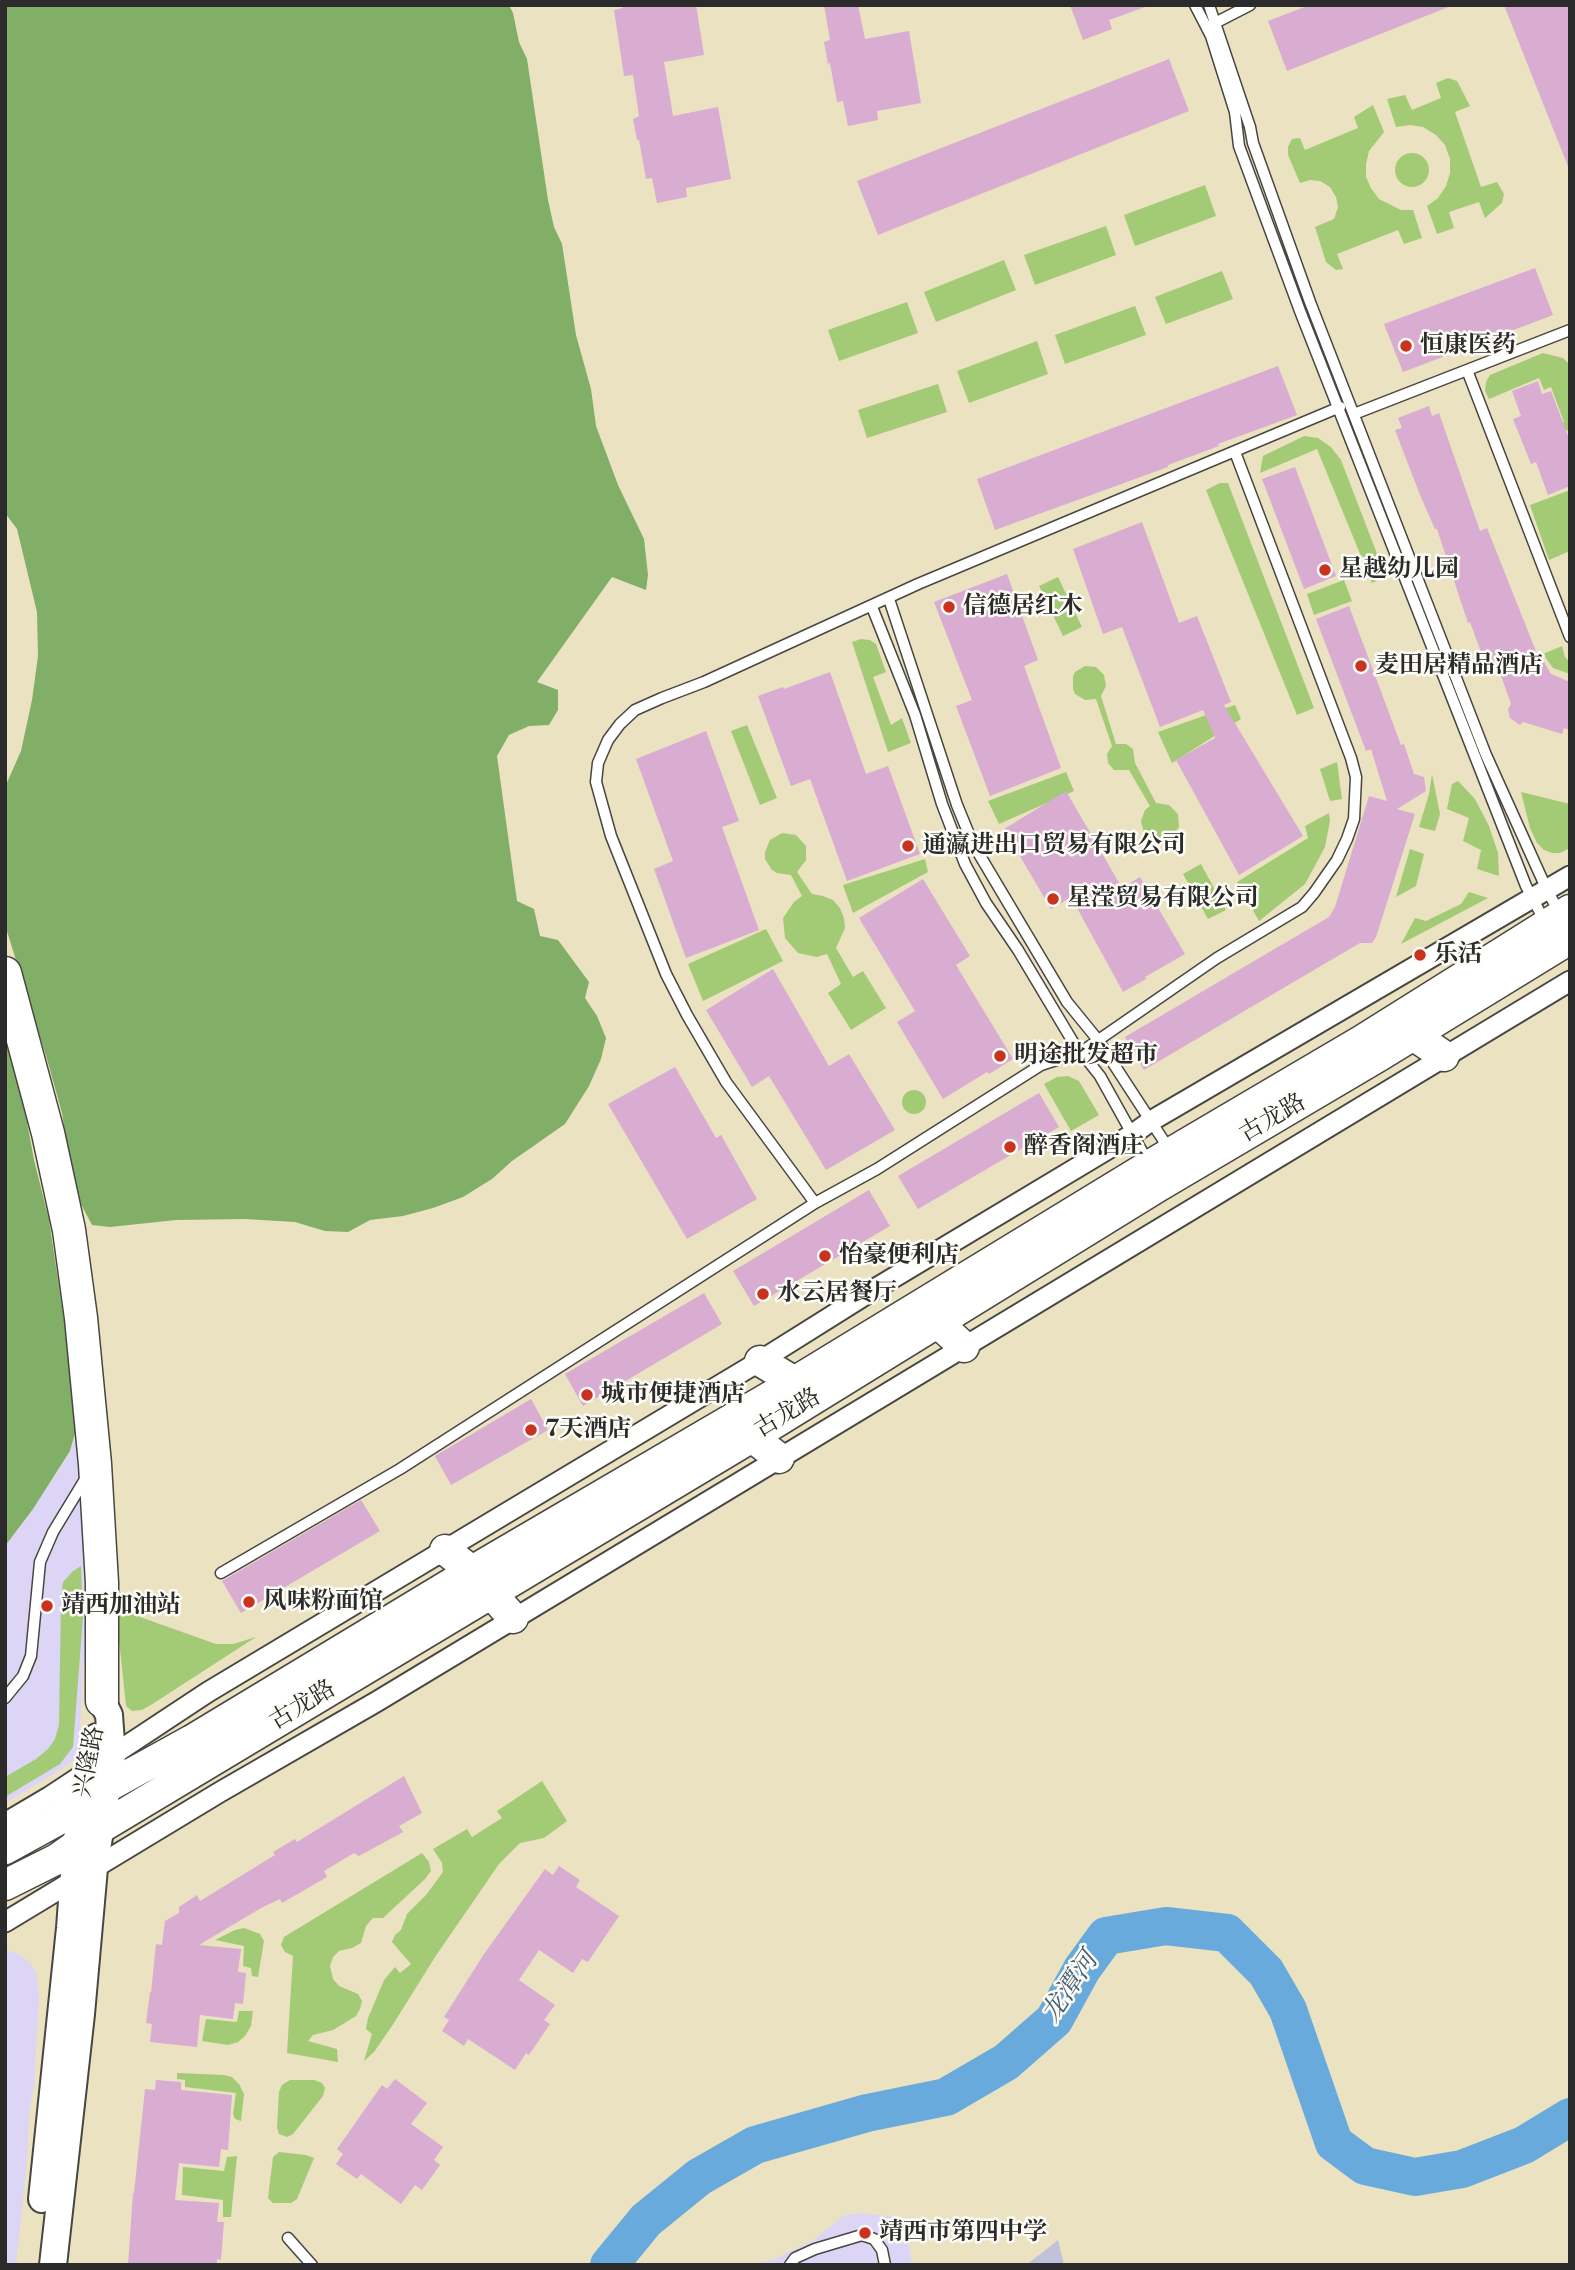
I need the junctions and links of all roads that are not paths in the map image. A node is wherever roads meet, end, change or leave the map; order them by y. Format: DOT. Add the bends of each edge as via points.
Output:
graph roads {
  1 [pos="1195,5"];
  2 [pos="1209,5"];
  3 [pos="1250,5"];
  4 [pos="1215,23"];
  5 [pos="1569,333"];
  6 [pos="1467,370"];
  7 [pos="1340,407"];
  8 [pos="1354,414"];
  9 [pos="1235,452"];
  10 [pos="889,599"];
  11 [pos="873,607"];
  12 [pos="1570,637"];
  13 [pos="1570,876"];
  14 [pos="1554,913"];
  15 [pos="5,973"];
  16 [pos="1570,981"];
  17 [pos="1413,1035"];
  18 [pos="1098,1040"];
  19 [pos="1081,1052"];
  20 [pos="1444,1056"];
  21 [pos="1151,1121"];
  22 [pos="1133,1134"];
  23 [pos="1161,1159"];
  24 [pos="815,1203"];
  25 [pos="938,1323"];
  26 [pos="964,1347"];
  27 [pos="760,1361"];
  28 [pos="795,1381"];
  29 [pos="752,1437"];
  30 [pos="779,1458"];
  31 [pos="94,1464"];
  32 [pos="445,1550"];
  33 [pos="472,1571"];
  34 [pos="221,1573"];
  35 [pos="491,1593"];
  36 [pos="513,1618"];
  37 [pos="5,1698"];
  38 [pos="102,1701"];
  39 [pos="98,1778"];
  40 [pos="5,1822"];
  41 [pos="102,1827"];
  42 [pos="5,1849"];
  43 [pos="81,1866"];
  44 [pos="5,1885"];
  45 [pos="5,1922"];
  46 [pos="288,2238"];
  47 [pos="35,2265"];
  48 [pos="53,2265"];
  49 [pos="312,2265"];
  50 [pos="790,2265"];
  51 [pos="885,2265"];
  1 -- 7 [label="lane" via="1211,36 1235,112 1239,146"];
  2 -- 4 [label="lane"];
  3 -- 4 [label="lane"];
  4 -- 8 [label="lane" via="1262,167"];
  5 -- 6 [label="lane"];
  6 -- 8 [label="lane"];
  6 -- 12 [label="lane"];
  7 -- 9 [label="lane"];
  7 -- 14 [label="lane" via="1476,761"];
  8 -- 14 [label="lane" via="1486,755"];
  9 -- 10 [label="lane"];
  9 -- 18 [label="lane" via="1351,758 1356,777 1354,819 1337,860 1302,907 1217,958"];
  10 -- 11 [label="lane"];
  10 -- 18 [label="lane" via="964,826 1068,1002"];
  11 -- 19 [label="lane" via="965,864"];
  11 -- 24 [label="lane" via="635,710 608,740 598,762 596,782 635,901 687,1015 726,1082"];
  13 -- 14 [label="street"];
  14 -- 17 [label="main road, 古龙路"];
  14 -- 21 [label="street"];
  14 -- 23 [label="main road, 古龙路" via="1361,1041"];
  15 -- 31 [label="highway" via="69,1230"];
  16 -- 20 [label="street"];
  17 -- 20 [label="main road"];
  17 -- 25 [label="main road, 古龙路"];
  18 -- 19 [label="lane"];
  18 -- 21 [label="lane"];
  19 -- 22 [label="lane"];
  19 -- 24 [label="lane" via="1041,1065"];
  20 -- 26 [label="street"];
  21 -- 22 [label="street"];
  21 -- 23 [label="lane"];
  22 -- 23 [label="lane"];
  22 -- 27 [label="street"];
  23 -- 28 [label="main road, 古龙路"];
  24 -- 34 [label="lane" via="400,1469"];
  25 -- 26 [label="main road"];
  25 -- 29 [label="main road, 古龙路"];
  26 -- 30 [label="street"];
  27 -- 28 [label="main road"];
  27 -- 32 [label="street"];
  28 -- 33 [label="main road, 古龙路"];
  29 -- 30 [label="main road"];
  29 -- 35 [label="main road, 古龙路"];
  30 -- 36 [label="street"];
  31 -- 37 [label="lane" via="40,1562 31,1656"];
  31 -- 38 [label="highway" via="102,1583"];
  32 -- 33 [label="main road"];
  32 -- 39 [label="street" via="208,1692"];
  33 -- 39 [label="main road, 古龙路" via="204,1733"];
  35 -- 36 [label="main road"];
  35 -- 41 [label="main road, 古龙路"];
  36 -- 43 [label="street" via="220,1792"];
  38 -- 39 [label="main road, 兴隆路" via="109,1715"];
  39 -- 40 [label="street" via="49,1797"];
  39 -- 41 [label="main road, 兴隆路"];
  39 -- 42 [label="main road, 古龙路"];
  39 -- 43 [label="main road, 兴隆路"];
  41 -- 43 [label="main road, 古龙路"];
  43 -- 44 [label="main road, 古龙路"];
  43 -- 45 [label="street"];
  43 -- 47 [label="main road, 兴隆路"];
  43 -- 48 [label="main road, 兴隆路" via="81,2014"];
  46 -- 49 [label="lane"];
  50 -- 51 [label="lane" via="815,2249 862,2235 874,2239"];
}
